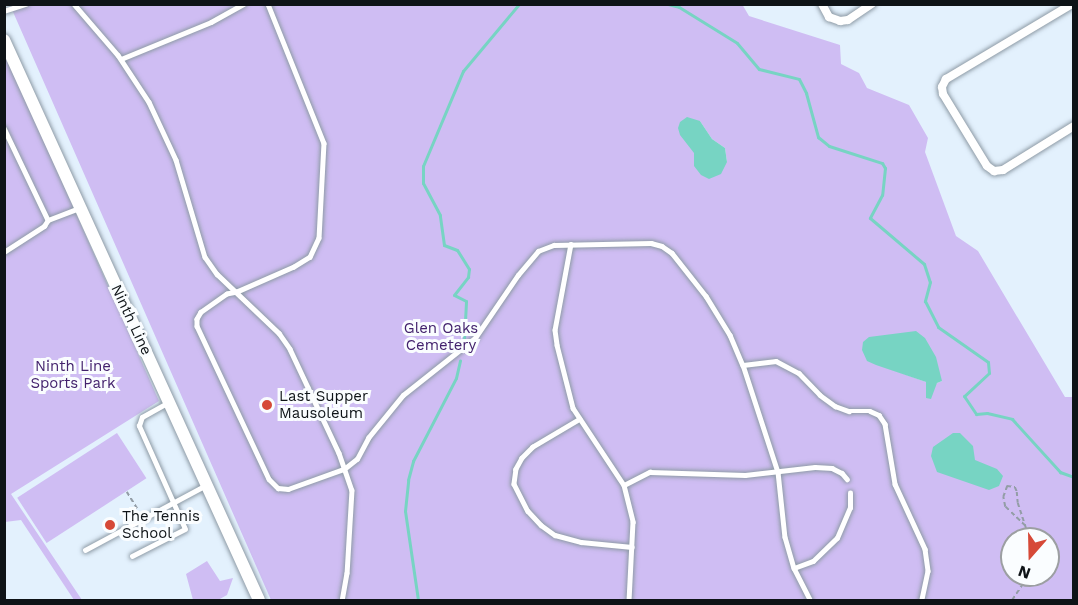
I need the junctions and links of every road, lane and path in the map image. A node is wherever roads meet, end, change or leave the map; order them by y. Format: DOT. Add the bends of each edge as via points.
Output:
graph roads {
  1 [pos="26,4"];
  2 [pos="74,4"];
  3 [pos="243,4"];
  4 [pos="268,4"];
  5 [pos="822,4"];
  6 [pos="872,4"];
  7 [pos="1072,4"];
  8 [pos="4,11"];
  9 [pos="4,40"];
  10 [pos="121,59"];
  11 [pos="1074,126"];
  12 [pos="4,128"];
  13 [pos="80,208"];
  14 [pos="48,220"];
  15 [pos="571,244"];
  16 [pos="4,252"];
  17 [pos="236,293"];
  18 [pos="743,365"];
  19 [pos="169,402"];
  20 [pos="580,419"];
  21 [pos="344,469"];
  22 [pos="778,472"];
  23 [pos="847,479"];
  24 [pos="206,485"];
  25 [pos="624,485"];
  26 [pos="127,492"];
  27 [pos="850,493"];
  28 [pos="174,502"];
  29 [pos="143,520"];
  30 [pos="1025,526"];
  31 [pos="632,547"];
  32 [pos="85,550"];
  33 [pos="132,556"];
  34 [pos="794,568"];
  35 [pos="1021,587"];
  36 [pos="259,600"];
  37 [pos="342,600"];
  38 [pos="629,600"];
  39 [pos="810,600"];
  40 [pos="922,600"];
  41 [pos="1012,600"];
  1 -- 8 [label="lane"];
  2 -- 10 [label="lane"];
  3 -- 10 [label="lane" via="211,22"];
  4 -- 17 [label="lane" via="324,143 319,237 310,256"];
  5 -- 6 [label="street" via="829,17 840,21"];
  7 -- 11 [label="street" via="946,79 942,94 987,166 994,171 1003,170"];
  9 -- 13 [label="main road, Ninth Line"];
  10 -- 17 [label="lane" via="149,102 176,160 205,257"];
  12 -- 14 [label="lane"];
  13 -- 14 [label="lane"];
  13 -- 19 [label="main road, Ninth Line"];
  14 -- 16 [label="lane"];
  15 -- 18 [label="lane" via="651,243 672,252 706,296"];
  15 -- 20 [label="lane" via="555,330 573,408"];
  15 -- 21 [label="lane" via="554,245 538,252 518,274 475,339 403,395 368,438 357,459"];
  17 -- 21 [label="lane" via="279,333 290,349"];
  17 -- 21 [label="lane" via="227,294 201,312 197,326 269,479 278,488 288,489"];
  18 -- 22 [label="lane"];
  18 -- 40 [label="lane" via="776,361 800,374 835,406 879,415 885,424 895,484 925,549 928,571"];
  19 -- 24 [label="main road, Ninth Line"];
  19 -- 28 [label="lane" via="141,417 139,426"];
  20 -- 25 [label="lane"];
  20 -- 31 [label="lane" via="533,447 516,469 514,484 528,511 555,534 581,542"];
  21 -- 37 [label="lane" via="352,490 352,514"];
  22 -- 23 [label="lane" via="832,468"];
  22 -- 25 [label="lane" via="650,472"];
  22 -- 34 [label="lane" via="784,537"];
  24 -- 28 [label="lane"];
  24 -- 36 [label="main road, Ninth Line"];
  25 -- 31 [label="lane" via="633,522"];
  26 -- 29 [label="path"];
  27 -- 34 [label="lane" via="850,508 837,538 813,561"];
  28 -- 29 [label="lane"];
  28 -- 33 [label="lane" via="185,529"];
  29 -- 32 [label="lane"];
  30 -- 30 [label="path" via="1005,507 1007,486 1015,487"];
  31 -- 38 [label="lane"];
  34 -- 39 [label="lane"];
  35 -- 41 [label="path"];
}
